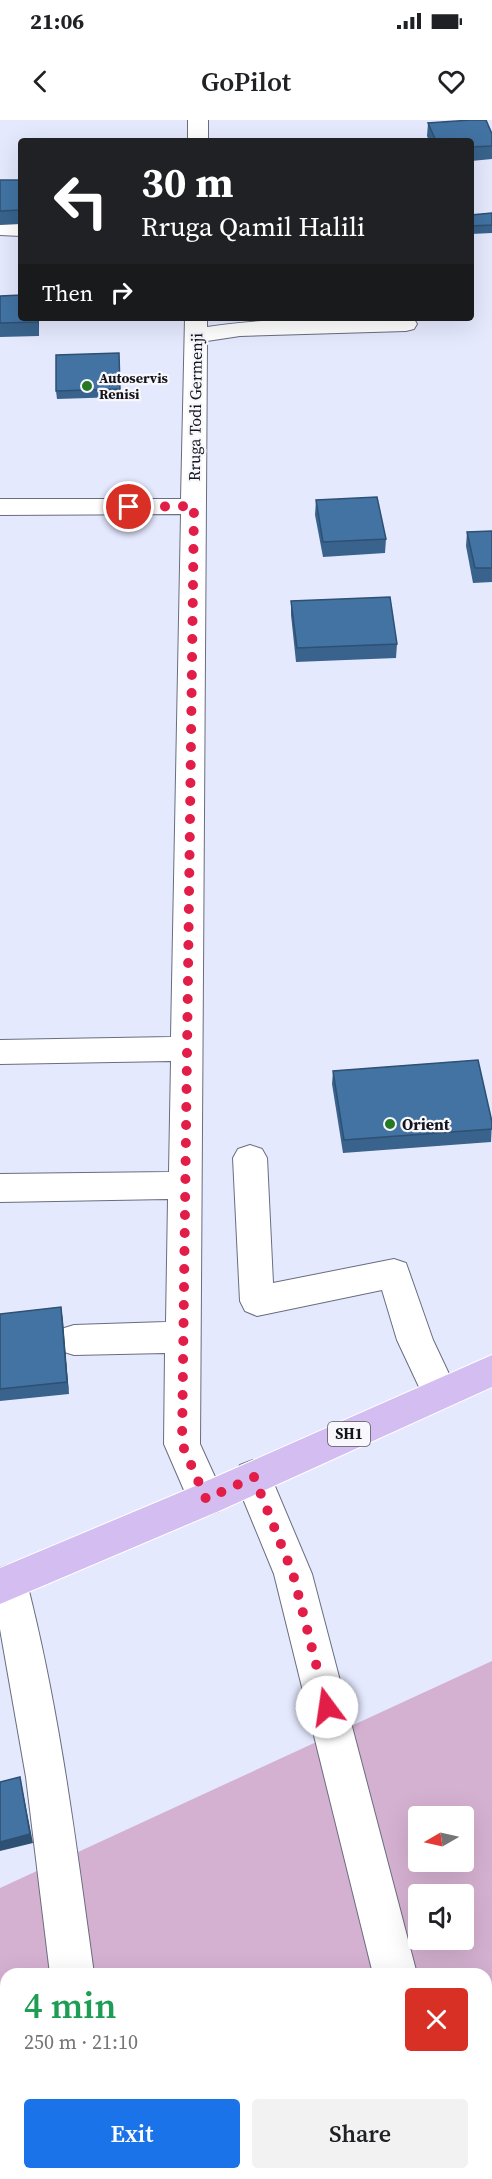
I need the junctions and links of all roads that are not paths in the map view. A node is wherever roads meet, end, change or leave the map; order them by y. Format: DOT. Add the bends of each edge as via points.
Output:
graph roads {
  1 [pos="198,120"];
  2 [pos="198,138"];
  3 [pos="0,230"];
  4 [pos="18,230"];
  5 [pos="406,324"];
  6 [pos="196,327"];
  7 [pos="194,506"];
  8 [pos="0,507"];
  9 [pos="188,1049"];
  10 [pos="0,1052"];
  11 [pos="250,1158"];
  12 [pos="186,1185"];
  13 [pos="0,1188"];
  14 [pos="184,1337"];
  15 [pos="74,1340"];
  16 [pos="492,1370"];
  17 [pos="440,1393"];
  18 [pos="254,1477"];
  19 [pos="206,1499"];
  20 [pos="4,1585"];
  21 [pos="71,1968"];
  22 [pos="393,1968"];
  1 -- 2 [label="street"];
  3 -- 4 [label="street"];
  5 -- 6 [label="street"];
  6 -- 7 [label="street, Rruga Todi Germenji"];
  7 -- 8 [label="street"];
  7 -- 9 [label="street, Rruga Todi Germenji"];
  9 -- 10 [label="street"];
  9 -- 12 [label="street, Rruga Todi Germenji"];
  11 -- 17 [label="street" via="257,1301 394,1273 415,1340"];
  12 -- 13 [label="street"];
  12 -- 14 [label="street, Rruga Todi Germenji"];
  14 -- 15 [label="street"];
  14 -- 19 [label="street, Rruga Todi Germenji" via="182,1444"];
  16 -- 17 [label="main road, SH1"];
  17 -- 18 [label="main road, SH1"];
  18 -- 19 [label="main road, SH1"];
  18 -- 22 [label="street" via="293,1574"];
  19 -- 20 [label="main road, SH1"];
  20 -- 21 [label="street" via="22,1631"];
}
